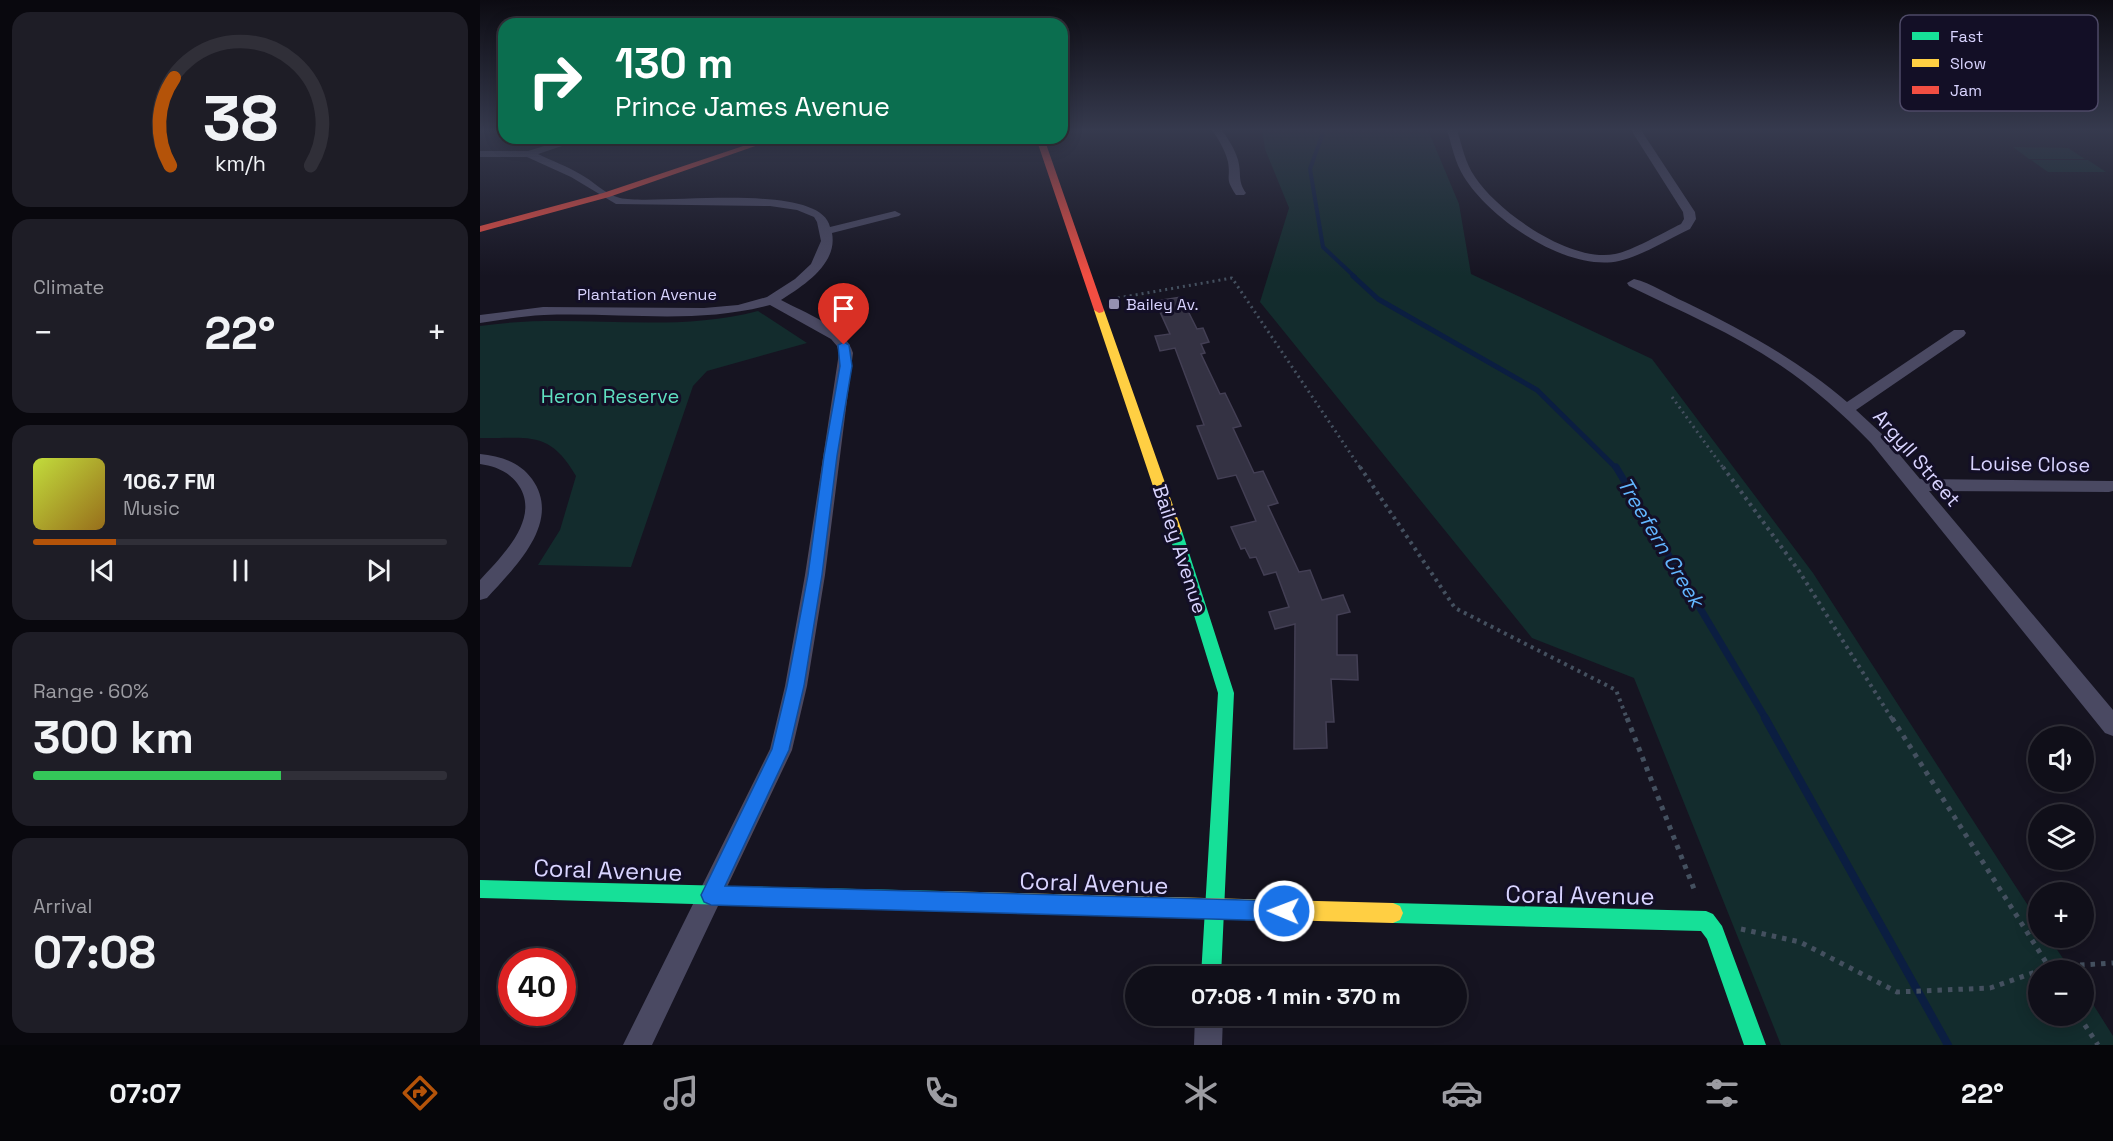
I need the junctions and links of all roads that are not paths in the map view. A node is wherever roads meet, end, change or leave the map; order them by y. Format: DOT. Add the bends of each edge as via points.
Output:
graph roads {
  1 [pos="581,179"];
  2 [pos="654,179"];
  3 [pos="1054,179"];
  4 [pos="1234,179"];
  5 [pos="1471,179"];
  6 [pos="1668,179"];
  7 [pos="1240,193"];
  8 [pos="606,195"];
  9 [pos="895,214"];
  10 [pos="480,229"];
  11 [pos="827,231"];
  12 [pos="1634,283"];
  13 [pos="772,300"];
  14 [pos="480,319"];
  15 [pos="1959,333"];
  16 [pos="1847,410"];
  17 [pos="480,459"];
  18 [pos="1914,485"];
  19 [pos="2109,486"];
  20 [pos="480,593"];
  21 [pos="2110,718"];
  22 [pos="480,889"];
  23 [pos="711,895"];
  24 [pos="1213,909"];
  25 [pos="1211,966"];
  26 [pos="1209,1026"];
  27 [pos="637,1045"];
  28 [pos="1208,1045"];
  29 [pos="1755,1045"];
  1 -- 8 [label="street"];
  2 -- 8 [label="street"];
  3 -- 24 [label="street, Bailey Avenue" via="1195,590 1226,693"];
  4 -- 7 [label="street"];
  5 -- 6 [label="street" via="1494,205 1525,228 1569,251 1607,259 1618,258 1686,226 1689,212"];
  8 -- 10 [label="street"];
  8 -- 11 [label="street" via="621,201 800,207 818,215"];
  9 -- 11 [label="street"];
  11 -- 13 [label="street, Plantation Avenue" via="817,266"];
  12 -- 16 [label="street, Argyll Street" via="1745,339 1803,374"];
  13 -- 14 [label="street, Plantation Avenue" via="715,312 563,310"];
  13 -- 23 [label="street" via="836,336 844,345 846,366 815,575 781,750"];
  15 -- 16 [label="street"];
  16 -- 18 [label="street, Argyll Street"];
  17 -- 20 [label="street" via="508,465 523,477 534,495 534,513 527,534"];
  18 -- 19 [label="street, Louise Close"];
  18 -- 21 [label="street, Argyll Street"];
  22 -- 23 [label="street, Coral Avenue"];
  23 -- 24 [label="street, Coral Avenue"];
  23 -- 27 [label="street"];
  24 -- 25 [label="street, Bailey Avenue"];
  24 -- 29 [label="street, Coral Avenue" via="1706,921 1715,933"];
  26 -- 28 [label="street"];
}
